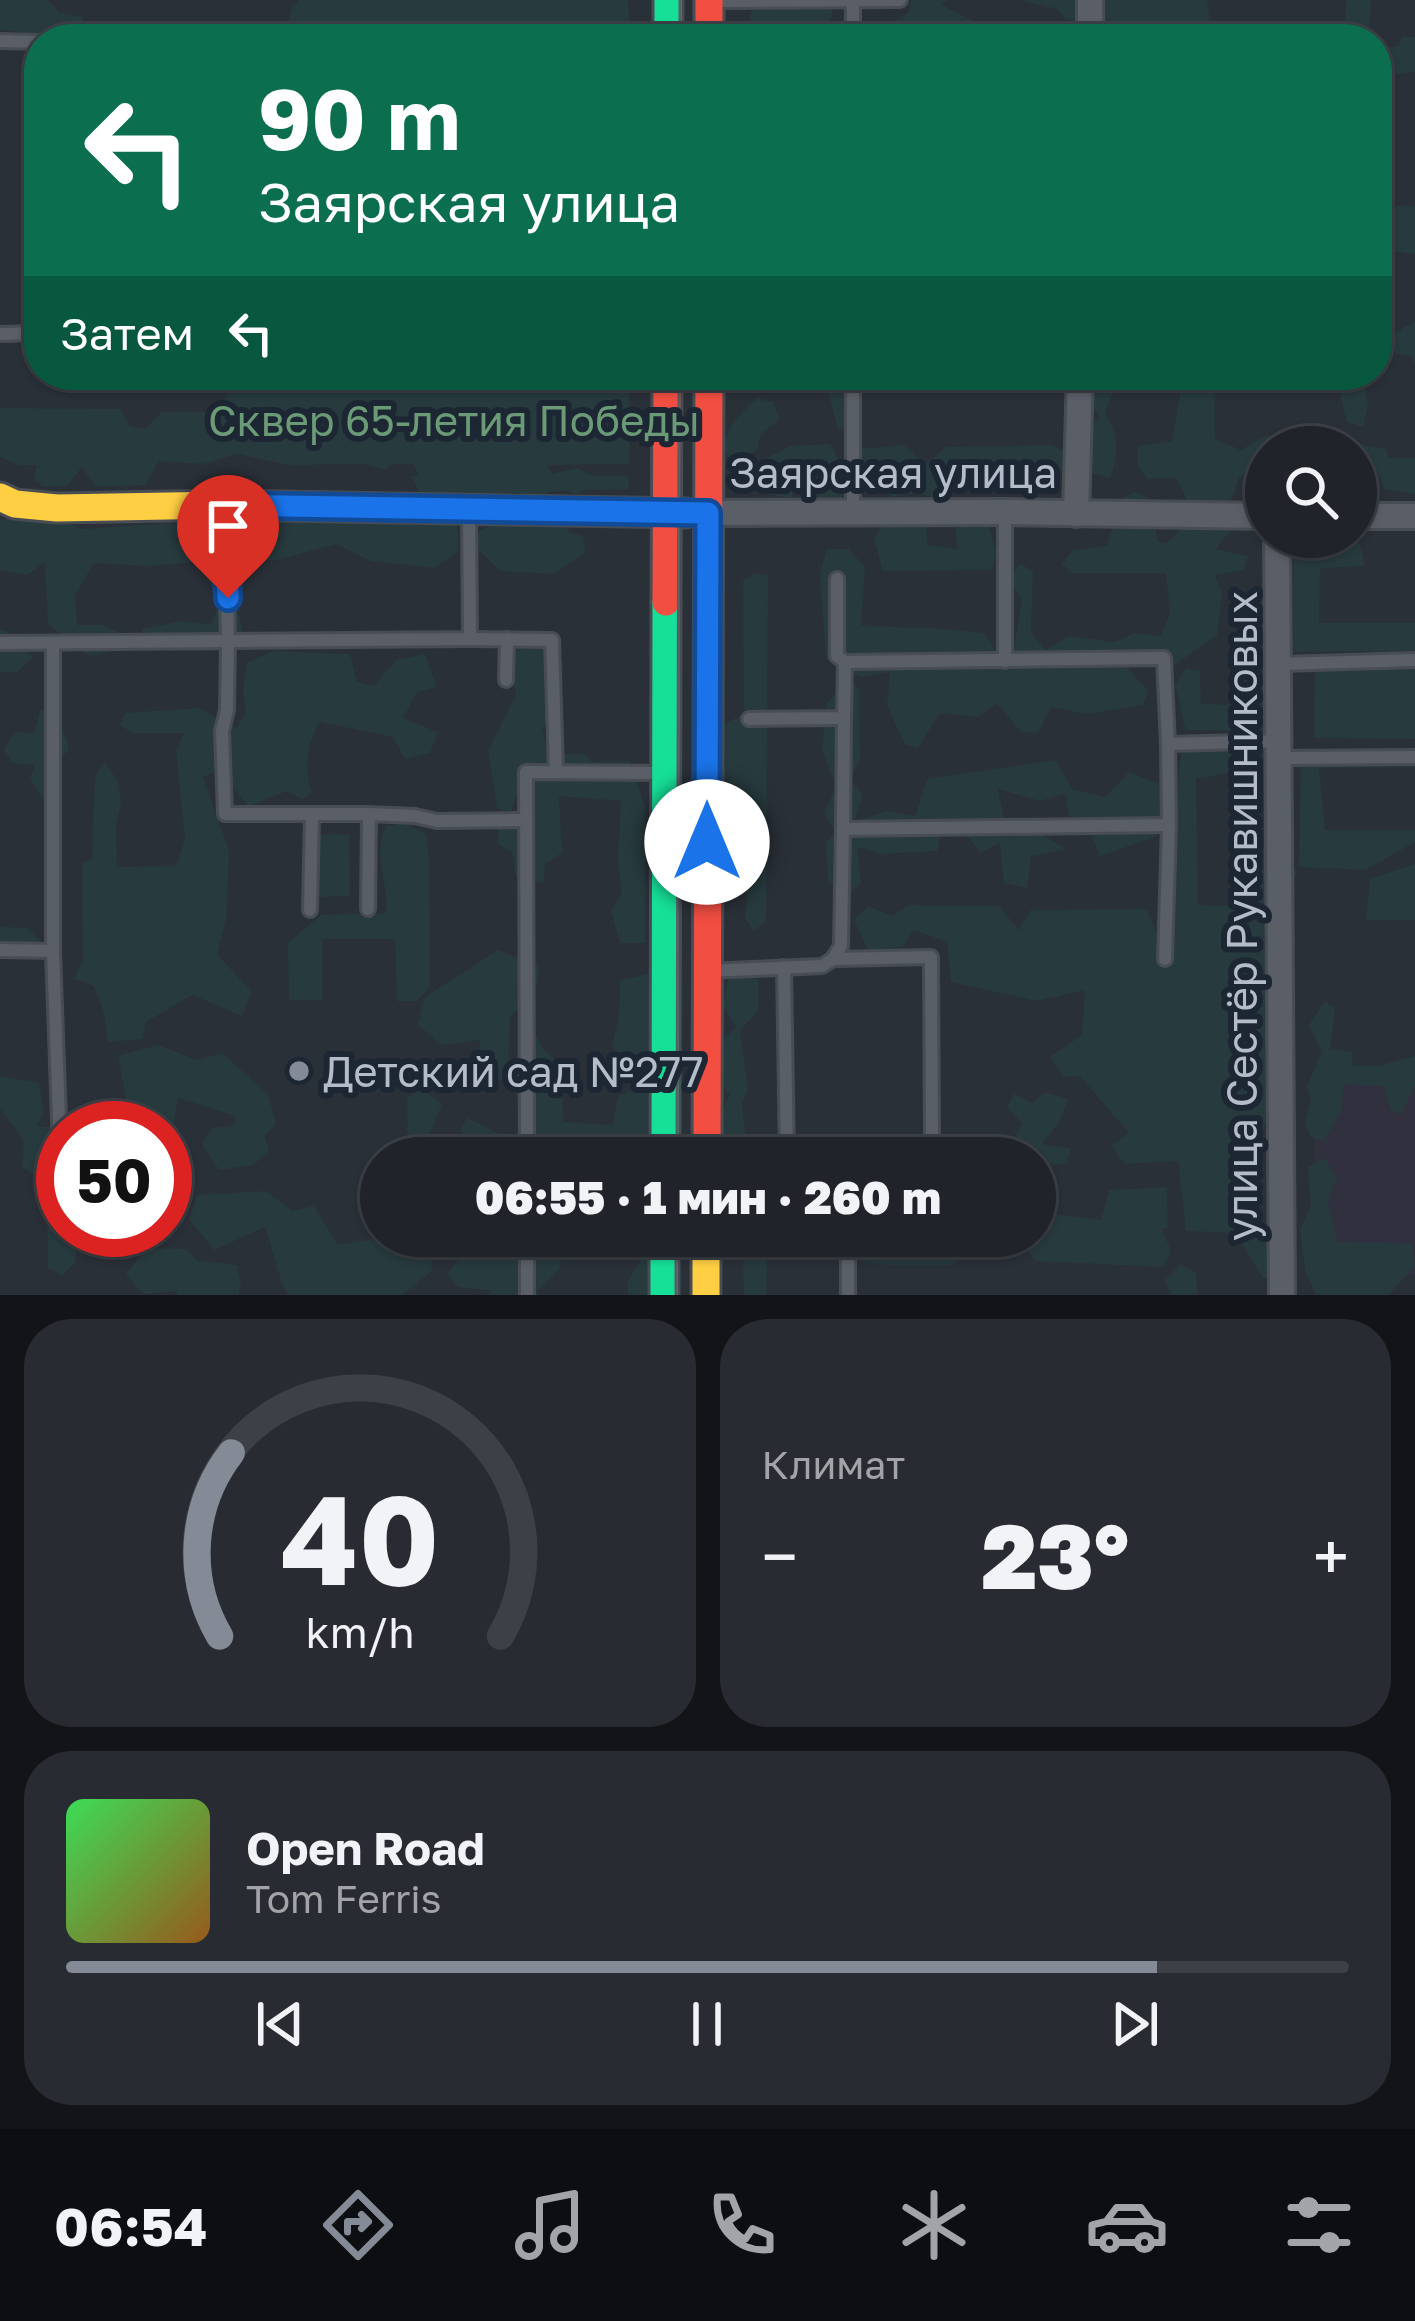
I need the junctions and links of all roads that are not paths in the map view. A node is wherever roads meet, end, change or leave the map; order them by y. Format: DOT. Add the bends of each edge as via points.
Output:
graph roads {
  1 [pos="853,0"];
  2 [pos="900,0"];
  3 [pos="709,1"];
  4 [pos="667,390"];
  5 [pos="709,390"];
  6 [pos="853,390"];
  7 [pos="1080,390"];
  8 [pos="5,502"];
  9 [pos="224,505"];
  10 [pos="470,510"];
  11 [pos="853,511"];
  12 [pos="667,512"];
  13 [pos="1005,512"];
  14 [pos="708,513"];
  15 [pos="1076,514"];
  16 [pos="1245,516"];
  17 [pos="1377,516"];
  18 [pos="1415,516"];
  19 [pos="1277,558"];
  20 [pos="837,579"];
  21 [pos="470,639"];
  22 [pos="506,639"];
  23 [pos="229,642"];
  24 [pos="0,643"];
  25 [pos="53,644"];
  26 [pos="1415,660"];
  27 [pos="1005,661"];
  28 [pos="845,662"];
  29 [pos="1280,664"];
  30 [pos="506,680"];
  31 [pos="844,718"];
  32 [pos="749,719"];
  33 [pos="1168,745"];
  34 [pos="1279,749"];
  35 [pos="1415,757"];
  36 [pos="556,772"];
  37 [pos="666,773"];
  38 [pos="311,814"];
  39 [pos="369,814"];
  40 [pos="526,820"];
  41 [pos="1168,826"];
  42 [pos="843,829"];
  43 [pos="368,909"];
  44 [pos="310,910"];
  45 [pos="0,950"];
  46 [pos="53,951"];
  47 [pos="832,959"];
  48 [pos="1166,959"];
  49 [pos="784,968"];
  50 [pos="707,971"];
  51 [pos="58,1101"];
  52 [pos="527,1137"];
  53 [pos="665,1137"];
  54 [pos="706,1137"];
  55 [pos="787,1137"];
  56 [pos="932,1137"];
  57 [pos="527,1257"];
  58 [pos="664,1257"];
  59 [pos="706,1257"];
  60 [pos="848,1257"];
  61 [pos="527,1295"];
  62 [pos="664,1295"];
  63 [pos="706,1295"];
  64 [pos="848,1295"];
  65 [pos="1282,1295"];
  1 -- 2 [label="lane"];
  1 -- 3 [label="lane"];
  4 -- 12 [label="main road"];
  5 -- 14 [label="main road"];
  6 -- 11 [label="lane"];
  7 -- 15 [label="street"];
  8 -- 9 [label="main road, Заярская улица"];
  9 -- 10 [label="main road, Заярская улица"];
  9 -- 23 [label="lane"];
  10 -- 12 [label="main road, Заярская улица"];
  10 -- 21 [label="lane"];
  11 -- 13 [label="street, Заярская улица"];
  11 -- 14 [label="street, Заярская улица"];
  12 -- 14 [label="main road, Заярская улица"];
  12 -- 37 [label="main road"];
  13 -- 15 [label="street, Заярская улица"];
  13 -- 27 [label="lane"];
  14 -- 50 [label="main road"];
  15 -- 16 [label="street, Заярская улица"];
  17 -- 18 [label="street"];
  19 -- 29 [label="street, улица Сестёр Рукавишниковых"];
  20 -- 28 [label="lane" via="837,656"];
  21 -- 22 [label="lane"];
  21 -- 23 [label="lane"];
  22 -- 30 [label="lane"];
  22 -- 36 [label="lane" via="552,640"];
  23 -- 25 [label="lane"];
  23 -- 38 [label="lane" via="224,814"];
  24 -- 25 [label="lane"];
  25 -- 46 [label="lane"];
  26 -- 29 [label="lane"];
  27 -- 28 [label="lane"];
  27 -- 33 [label="lane" via="1164,658"];
  28 -- 31 [label="lane"];
  29 -- 34 [label="street, улица Сестёр Рукавишниковых"];
  31 -- 32 [label="lane"];
  31 -- 42 [label="lane"];
  33 -- 34 [label="lane"];
  33 -- 41 [label="lane"];
  34 -- 35 [label="lane"];
  34 -- 65 [label="street, улица Сестёр Рукавишниковых"];
  36 -- 37 [label="lane"];
  36 -- 40 [label="lane" via="526,772"];
  37 -- 53 [label="main road"];
  38 -- 39 [label="lane"];
  38 -- 44 [label="lane"];
  39 -- 40 [label="lane"];
  39 -- 43 [label="lane"];
  40 -- 52 [label="lane"];
  41 -- 42 [label="lane"];
  41 -- 48 [label="lane"];
  42 -- 47 [label="lane" via="841,946"];
  45 -- 46 [label="lane"];
  46 -- 51 [label="lane"];
  47 -- 49 [label="lane"];
  47 -- 56 [label="lane" via="931,957"];
  49 -- 50 [label="lane"];
  49 -- 55 [label="lane"];
  50 -- 54 [label="main road"];
  57 -- 61 [label="lane"];
  58 -- 62 [label="main road"];
  59 -- 63 [label="main road"];
  60 -- 64 [label="lane"];
}
